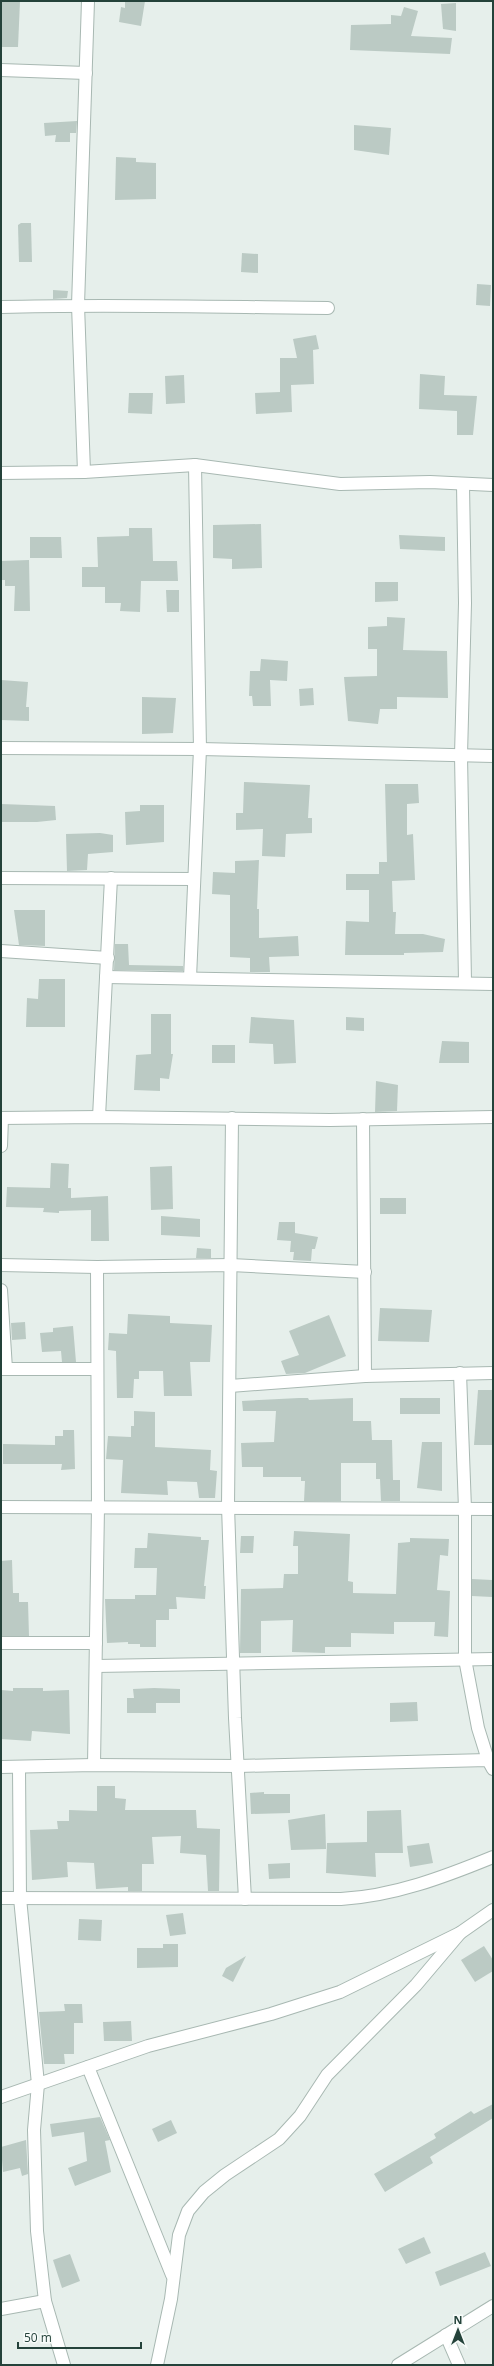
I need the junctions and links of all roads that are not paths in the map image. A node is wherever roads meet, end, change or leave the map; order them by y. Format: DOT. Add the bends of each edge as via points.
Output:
graph roads {
  1 [pos="88,1"];
  2 [pos="1,70"];
  3 [pos="86,73"];
  4 [pos="78,305"];
  5 [pos="1,307"];
  6 [pos="328,308"];
  7 [pos="195,465"];
  8 [pos="84,472"];
  9 [pos="1,473"];
  10 [pos="463,485"];
  11 [pos="493,485"];
  12 [pos="1,748"];
  13 [pos="200,749"];
  14 [pos="461,756"];
  15 [pos="493,756"];
  16 [pos="1,878"];
  17 [pos="111,878"];
  18 [pos="194,878"];
  19 [pos="1,951"];
  20 [pos="108,958"];
  21 [pos="106,977"];
  22 [pos="190,978"];
  23 [pos="465,982"];
  24 [pos="493,984"];
  25 [pos="99,1117"];
  26 [pos="493,1117"];
  27 [pos="2,1118"];
  28 [pos="232,1118"];
  29 [pos="363,1119"];
  30 [pos="1,1146"];
  31 [pos="231,1265"];
  32 [pos="1,1266"];
  33 [pos="97,1267"];
  34 [pos="365,1272"];
  35 [pos="1,1290"];
  36 [pos="4,1369"];
  37 [pos="96,1369"];
  38 [pos="460,1373"];
  39 [pos="493,1373"];
  40 [pos="365,1376"];
  41 [pos="230,1386"];
  42 [pos="228,1506"];
  43 [pos="1,1507"];
  44 [pos="98,1507"];
  45 [pos="465,1509"];
  46 [pos="493,1509"];
  47 [pos="1,1643"];
  48 [pos="96,1643"];
  49 [pos="465,1659"];
  50 [pos="493,1660"];
  51 [pos="233,1664"];
  52 [pos="96,1666"];
  53 [pos="491,1764"];
  54 [pos="94,1765"];
  55 [pos="239,1766"];
  56 [pos="1,1767"];
  57 [pos="20,1768"];
  58 [pos="493,1857"];
  59 [pos="1,1898"];
  60 [pos="20,1898"];
  61 [pos="246,1899"];
  62 [pos="493,1910"];
  63 [pos="460,1933"];
  64 [pos="88,2067"];
  65 [pos="38,2084"];
  66 [pos="1,2097"];
  67 [pos="173,2276"];
  68 [pos="45,2301"];
  69 [pos="493,2306"];
  70 [pos="1,2308"];
  71 [pos="446,2335"];
  72 [pos="64,2365"];
  73 [pos="157,2365"];
  74 [pos="398,2365"];
  75 [pos="459,2365"];
  1 -- 3 [label="street"];
  2 -- 3 [label="street"];
  3 -- 4 [label="street"];
  4 -- 5 [label="street"];
  4 -- 6 [label="street"];
  4 -- 8 [label="street"];
  7 -- 8 [label="street"];
  7 -- 10 [label="street" via="340,484 430,482"];
  7 -- 13 [label="street"];
  8 -- 9 [label="street"];
  10 -- 11 [label="street"];
  10 -- 14 [label="street" via="465,603"];
  12 -- 13 [label="street"];
  13 -- 14 [label="street"];
  13 -- 18 [label="street"];
  14 -- 15 [label="street"];
  14 -- 23 [label="street"];
  16 -- 17 [label="street"];
  17 -- 18 [label="street"];
  17 -- 20 [label="street"];
  18 -- 22 [label="street"];
  19 -- 20 [label="street"];
  20 -- 21 [label="street"];
  21 -- 22 [label="street"];
  21 -- 25 [label="street"];
  22 -- 23 [label="street"];
  23 -- 24 [label="street"];
  25 -- 27 [label="street"];
  25 -- 28 [label="street"];
  26 -- 29 [label="street"];
  27 -- 30 [label="street"];
  28 -- 29 [label="street"];
  28 -- 31 [label="street"];
  29 -- 34 [label="street"];
  31 -- 33 [label="street"];
  31 -- 34 [label="street"];
  31 -- 41 [label="street"];
  32 -- 33 [label="street"];
  33 -- 37 [label="street"];
  34 -- 40 [label="street"];
  35 -- 36 [label="street"];
  36 -- 37 [label="street"];
  37 -- 44 [label="street"];
  38 -- 39 [label="street"];
  38 -- 40 [label="street"];
  38 -- 45 [label="street"];
  40 -- 41 [label="street"];
  41 -- 42 [label="street"];
  42 -- 44 [label="street"];
  42 -- 45 [label="street"];
  42 -- 51 [label="street"];
  43 -- 44 [label="street"];
  44 -- 48 [label="street"];
  45 -- 46 [label="street"];
  45 -- 49 [label="street"];
  47 -- 48 [label="street"];
  48 -- 52 [label="street"];
  49 -- 50 [label="street"];
  49 -- 51 [label="street"];
  49 -- 53 [label="street" via="478,1728"];
  51 -- 52 [label="street"];
  51 -- 55 [label="street"];
  52 -- 54 [label="street"];
  53 -- 55 [label="street"];
  54 -- 55 [label="street"];
  54 -- 57 [label="street"];
  55 -- 61 [label="street"];
  56 -- 57 [label="street"];
  57 -- 60 [label="street"];
  58 -- 61 [label="street" via="460,1871 372,1897"];
  59 -- 60 [label="street"];
  60 -- 61 [label="street"];
  60 -- 65 [label="street"];
  62 -- 63 [label="street"];
  63 -- 64 [label="street" via="340,1992 271,2014 148,2046"];
  63 -- 67 [label="street" via="416,1985 327,2075 300,2116 279,2139 204,2192 188,2211 179,2235"];
  64 -- 65 [label="street"];
  64 -- 67 [label="street"];
  65 -- 66 [label="street"];
  65 -- 68 [label="street" via="34,2130 34,2181 36,2231"];
  67 -- 73 [label="street" via="171,2299"];
  68 -- 70 [label="street"];
  68 -- 72 [label="street"];
  69 -- 71 [label="street"];
  71 -- 74 [label="street"];
  71 -- 75 [label="street"];
}
